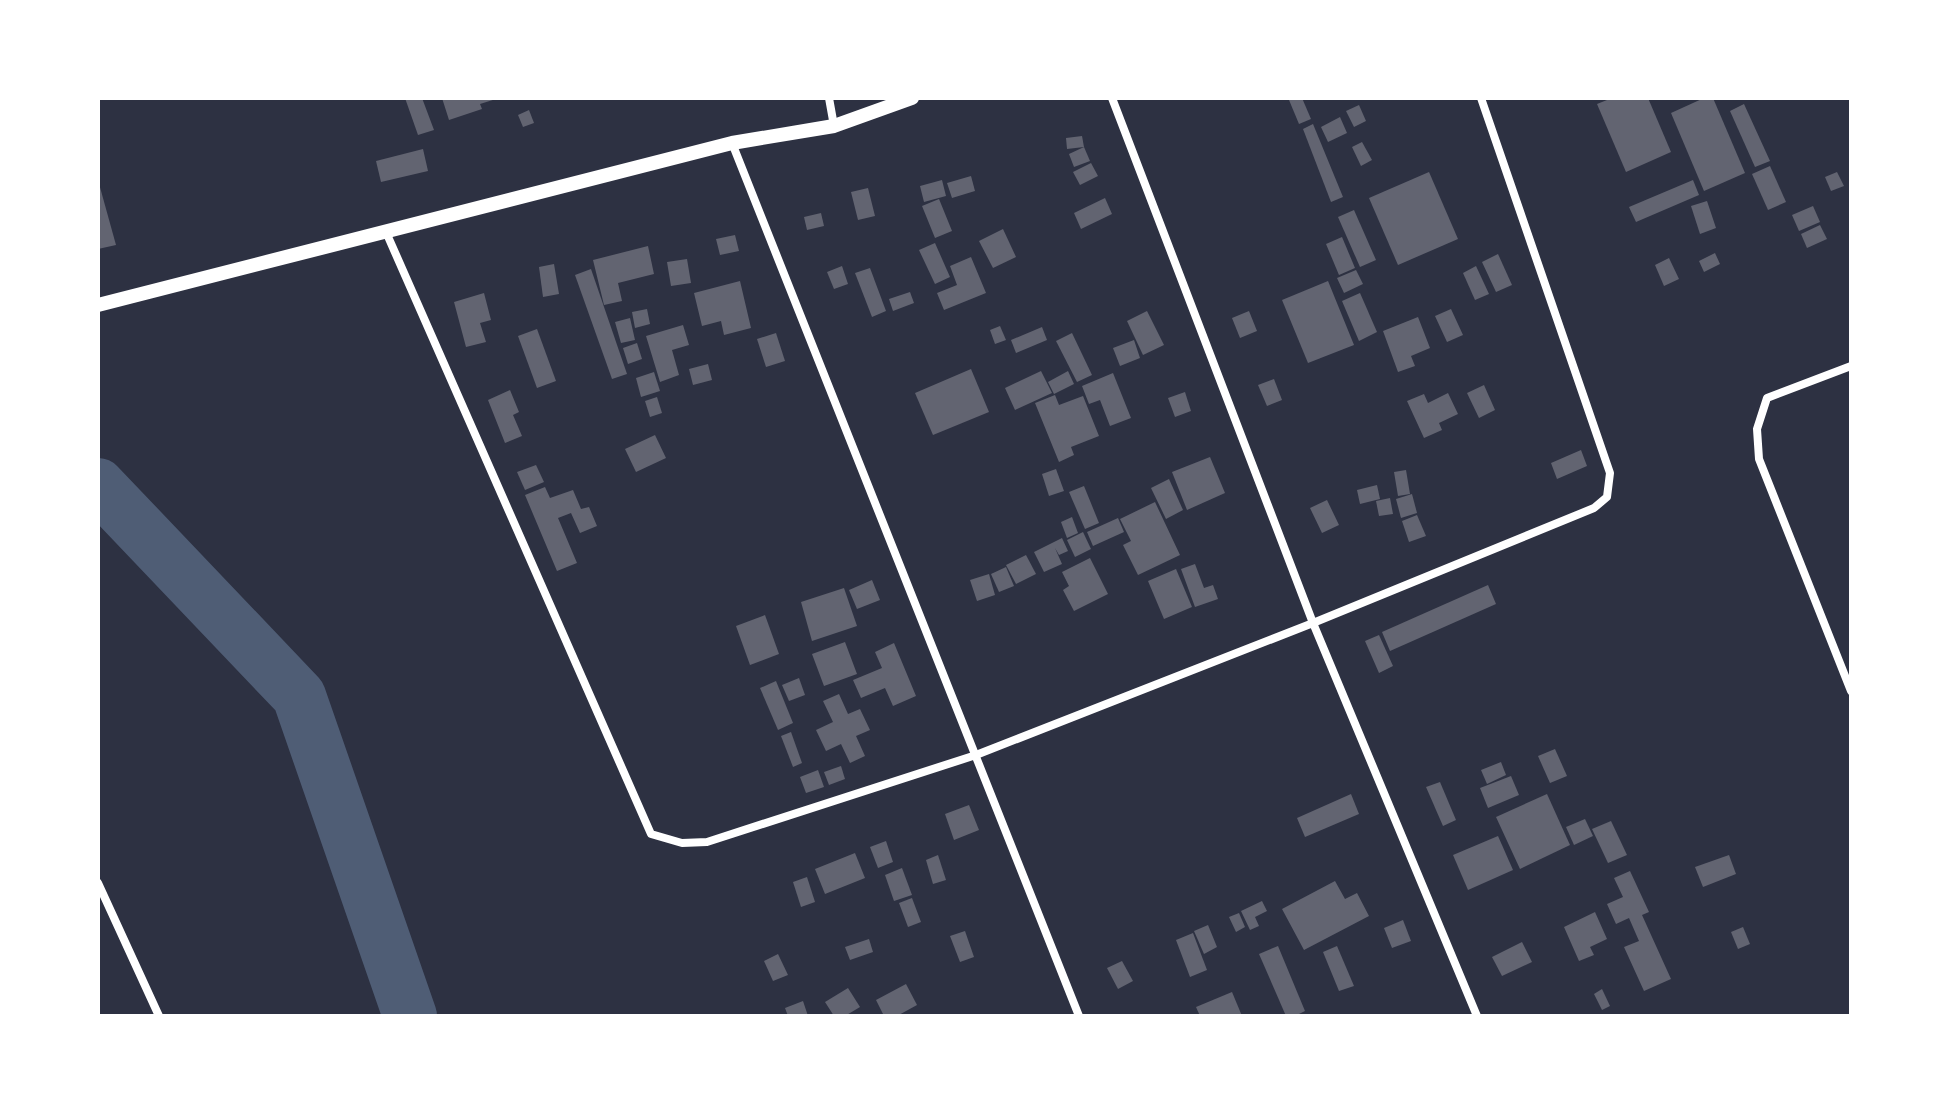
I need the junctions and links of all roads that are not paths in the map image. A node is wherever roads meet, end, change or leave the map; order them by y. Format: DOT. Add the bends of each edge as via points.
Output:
graph roads {
  1 [pos="829,98"];
  2 [pos="912,98"];
  3 [pos="1112,98"];
  4 [pos="1481,98"];
  5 [pos="834,126"];
  6 [pos="732,143"];
  7 [pos="386,232"];
  8 [pos="98,305"];
  9 [pos="1851,366"];
  10 [pos="1313,623"];
  11 [pos="1851,691"];
  12 [pos="976,755"];
  13 [pos="98,883"];
  14 [pos="159,1016"];
  15 [pos="1079,1016"];
  16 [pos="1477,1016"];
  1 -- 5 [label="street"];
  2 -- 5 [label="street"];
  3 -- 10 [label="street"];
  4 -- 10 [label="street" via="1610,473 1607,497 1594,508"];
  5 -- 6 [label="street"];
  6 -- 7 [label="street"];
  6 -- 12 [label="street"];
  7 -- 8 [label="street"];
  7 -- 12 [label="street" via="651,834 682,843 707,842"];
  9 -- 11 [label="street" via="1767,398 1757,429 1759,459"];
  10 -- 12 [label="street"];
  10 -- 16 [label="street"];
  12 -- 15 [label="street"];
  13 -- 14 [label="street"];
}
